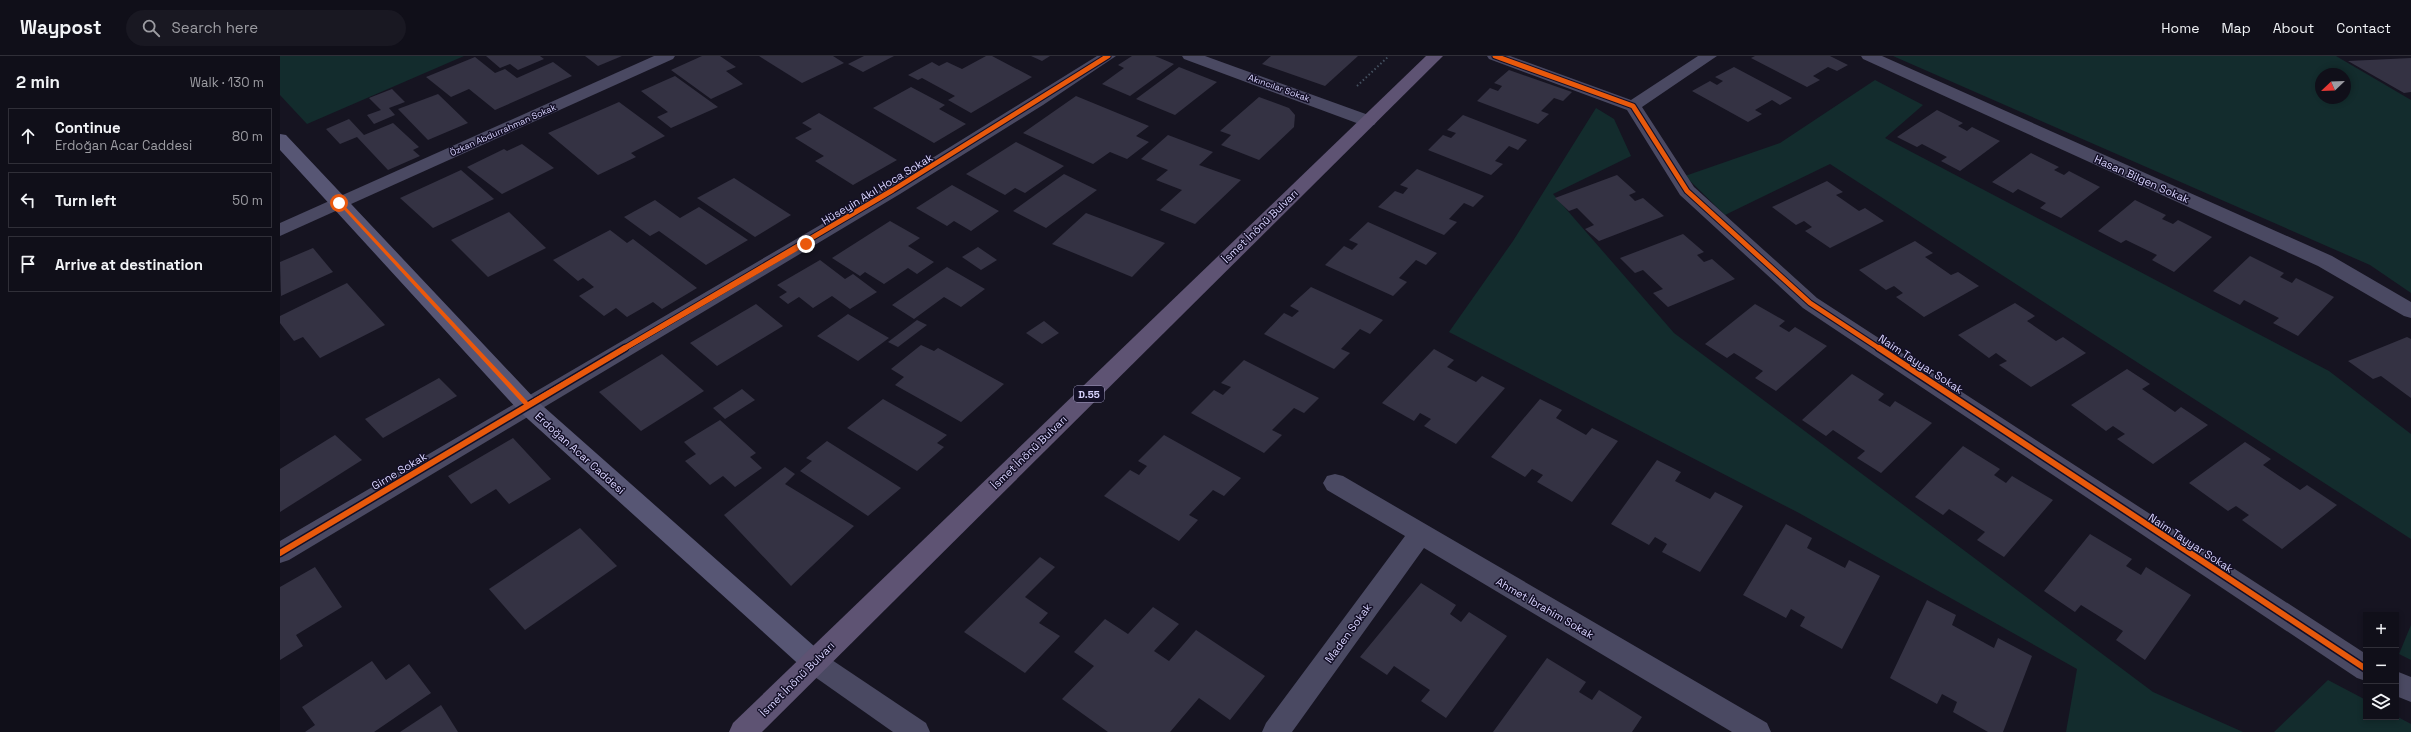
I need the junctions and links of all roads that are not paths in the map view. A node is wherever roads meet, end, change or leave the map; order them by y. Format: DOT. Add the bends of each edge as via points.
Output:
graph roads {
  1 [pos="667,56"];
  2 [pos="1108,56"];
  3 [pos="1190,56"];
  4 [pos="1435,56"];
  5 [pos="1495,56"];
  6 [pos="1709,56"];
  7 [pos="1869,56"];
  8 [pos="1633,106"];
  9 [pos="1368,120"];
  10 [pos="280,139"];
  11 [pos="339,203"];
  12 [pos="280,230"];
  13 [pos="2411,311"];
  14 [pos="527,405"];
  15 [pos="1335,483"];
  16 [pos="1420,535"];
  17 [pos="280,553"];
  18 [pos="814,662"];
  19 [pos="2363,667"];
  20 [pos="2398,684"];
  21 [pos="2411,690"];
  22 [pos="743,732"];
  23 [pos="916,732"];
  24 [pos="1276,732"];
  25 [pos="1757,732"];
  1 -- 11 [label="street, Özkan Abdurrahman Sokak"];
  2 -- 14 [label="street, Hüseyin Akıl Hoca Sokak" via="1000,126 812,240"];
  3 -- 9 [label="street, Akıncılar Sokak"];
  4 -- 9 [label="main road, İsmet İnönü Bulvarı / D.55"];
  5 -- 8 [label="street"];
  6 -- 8 [label="street"];
  7 -- 13 [label="street, Hasan Bilgen Sokak" via="2325,261"];
  8 -- 19 [label="street, Naim Tayyar Sokak" via="1686,190 1810,303"];
  9 -- 18 [label="main road, İsmet İnönü Bulvarı / D.55"];
  10 -- 11 [label="main road, Erdoğan Acar Caddesi"];
  11 -- 12 [label="street, Özkan Abdurrahman Sokak"];
  11 -- 14 [label="main road, Erdoğan Acar Caddesi"];
  14 -- 17 [label="street, Girne Sokak"];
  14 -- 18 [label="main road, Erdoğan Acar Caddesi"];
  15 -- 16 [label="street, Ahmet İbrahim Sokak"];
  16 -- 24 [label="street, Maden Sokak"];
  16 -- 25 [label="street, Ahmet İbrahim Sokak"];
  18 -- 22 [label="main road, İsmet İnönü Bulvarı / D.55"];
  18 -- 23 [label="street"];
  20 -- 21 [label="street"];
}
